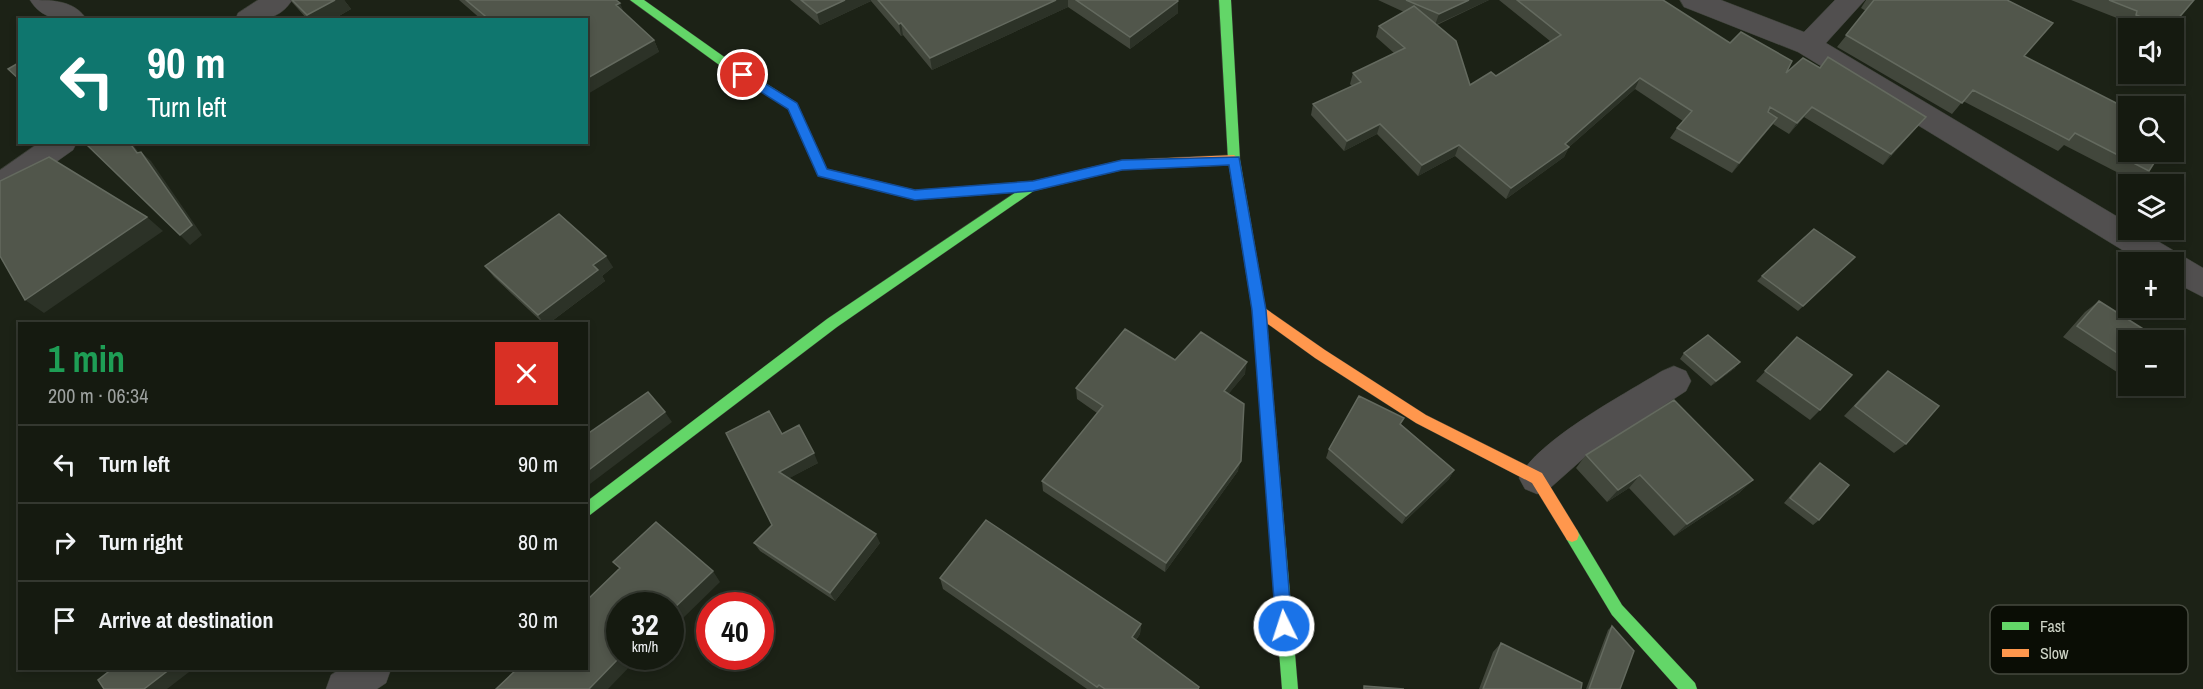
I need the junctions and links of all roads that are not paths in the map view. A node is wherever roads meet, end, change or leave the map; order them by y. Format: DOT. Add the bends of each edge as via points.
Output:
graph roads {
  1 [pos="44,0"];
  2 [pos="279,0"];
  3 [pos="636,0"];
  4 [pos="1226,0"];
  5 [pos="1694,0"];
  6 [pos="1851,0"];
  7 [pos="71,18"];
  8 [pos="251,18"];
  9 [pos="1808,45"];
  10 [pos="60,144"];
  11 [pos="1234,160"];
  12 [pos="0,186"];
  13 [pos="1033,186"];
  14 [pos="2150,252"];
  15 [pos="2184,272"];
  16 [pos="2203,284"];
  17 [pos="1259,310"];
  18 [pos="1674,381"];
  19 [pos="1537,478"];
  20 [pos="588,509"];
  21 [pos="371,670"];
  22 [pos="345,689"];
  23 [pos="1290,689"];
  24 [pos="1689,689"];
  1 -- 7 [label="street"];
  2 -- 8 [label="street"];
  3 -- 13 [label="street" via="793,106 822,173 915,195"];
  4 -- 11 [label="street"];
  5 -- 9 [label="street"];
  6 -- 9 [label="street"];
  9 -- 14 [label="street"];
  10 -- 12 [label="street"];
  11 -- 13 [label="street" via="1122,165"];
  11 -- 17 [label="street"];
  13 -- 20 [label="street" via="832,322"];
  15 -- 16 [label="street"];
  17 -- 19 [label="street" via="1420,419"];
  17 -- 23 [label="street"];
  18 -- 19 [label="street" via="1574,446"];
  19 -- 24 [label="street" via="1617,610"];
  21 -- 22 [label="street"];
}
